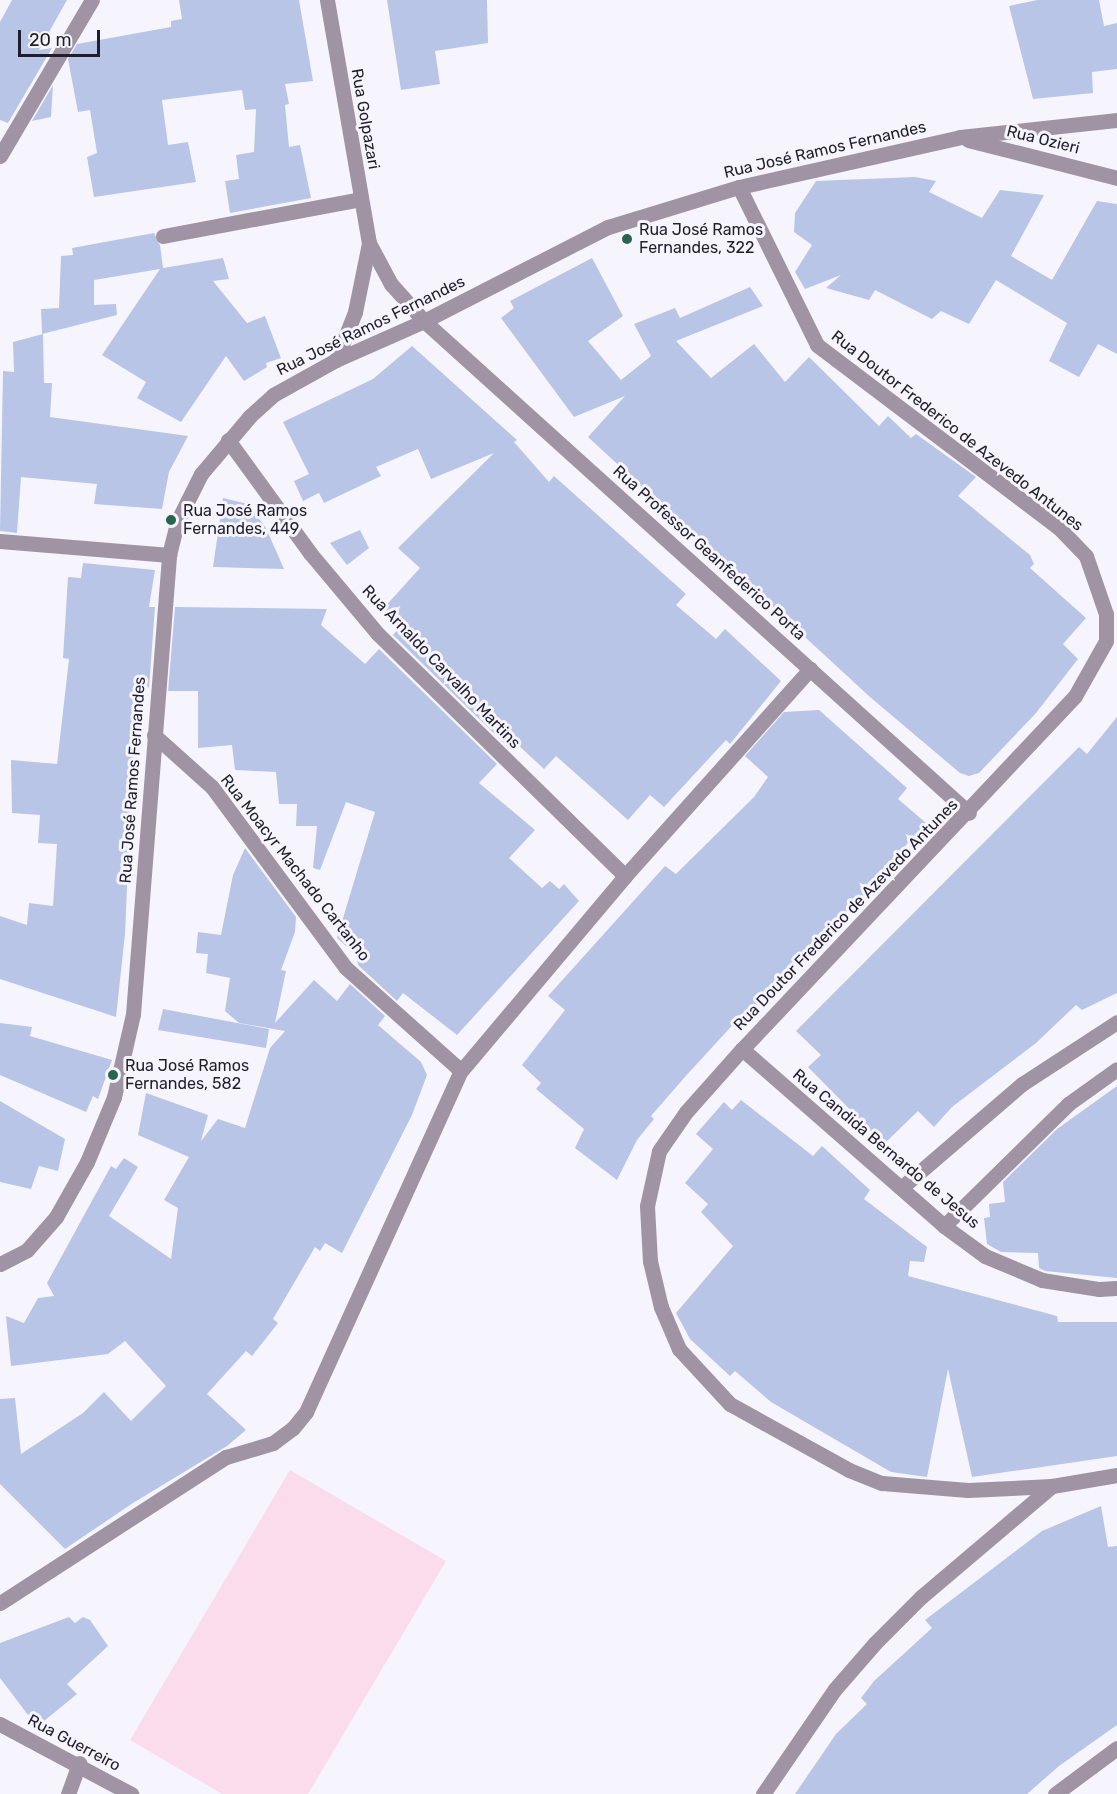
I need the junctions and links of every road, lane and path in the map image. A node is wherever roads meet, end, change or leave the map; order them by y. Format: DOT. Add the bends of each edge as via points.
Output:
graph roads {
  1 [pos="92,0"];
  2 [pos="327,0"];
  3 [pos="1117,120"];
  4 [pos="960,137"];
  5 [pos="0,156"];
  6 [pos="1117,178"];
  7 [pos="739,187"];
  8 [pos="361,199"];
  9 [pos="164,236"];
  10 [pos="369,243"];
  11 [pos="424,321"];
  12 [pos="336,360"];
  13 [pos="228,440"];
  14 [pos="0,541"];
  15 [pos="169,555"];
  16 [pos="810,669"];
  17 [pos="154,735"];
  18 [pos="969,813"];
  19 [pos="624,876"];
  20 [pos="1117,1022"];
  21 [pos="742,1049"];
  22 [pos="1117,1069"];
  23 [pos="461,1071"];
  24 [pos="901,1188"];
  25 [pos="944,1226"];
  26 [pos="0,1264"];
  27 [pos="1117,1288"];
  28 [pos="1117,1475"];
  29 [pos="1052,1486"];
  30 [pos="0,1604"];
  31 [pos="0,1724"];
  32 [pos="1117,1748"];
  33 [pos="79,1763"];
  34 [pos="68,1794"];
  35 [pos="131,1794"];
  36 [pos="763,1794"];
  37 [pos="1055,1794"];
  1 -- 5 [label="street"];
  2 -- 8 [label="street, Rua Golpazari"];
  3 -- 4 [label="street, Rua José Ramos Fernandes"];
  4 -- 6 [label="street, Rua Ozieri"];
  4 -- 7 [label="street, Rua José Ramos Fernandes"];
  7 -- 11 [label="street, Rua José Ramos Fernandes" via="608,227"];
  7 -- 18 [label="street, Rua Doutor Frederico de Azevedo Antunes" via="817,345 1060,529 1086,556 1098,580 1106,614 1106,641 1098,661 1075,696"];
  8 -- 9 [label="street"];
  8 -- 10 [label="street, Rua Golpazari"];
  10 -- 11 [label="street, Rua Golpazari" via="391,284"];
  10 -- 12 [label="street, Rua Golpazari" via="356,312"];
  11 -- 12 [label="street, Rua José Ramos Fernandes"];
  11 -- 16 [label="street, Rua Professor Geanfederico Porta"];
  12 -- 13 [label="street, Rua José Ramos Fernandes" via="273,395"];
  13 -- 15 [label="street, Rua José Ramos Fernandes" via="187,500"];
  13 -- 19 [label="street, Rua Arnaldo Carvalho Martins" via="310,553 378,634"];
  14 -- 15 [label="street"];
  15 -- 17 [label="street, Rua José Ramos Fernandes"];
  16 -- 18 [label="street, Rua Professor Geanfederico Porta"];
  16 -- 19 [label="street"];
  17 -- 23 [label="street, Rua Moacyr Machado Cartanho" via="212,787 346,968"];
  17 -- 26 [label="street, Rua José Ramos Fernandes" via="133,1014 114,1098 87,1162 56,1217 27,1250"];
  18 -- 21 [label="street, Rua Doutor Frederico de Azevedo Antunes"];
  19 -- 23 [label="street"];
  20 -- 24 [label="street" via="1022,1084"];
  21 -- 24 [label="street, Rua Candida Bernardo de Jesus"];
  21 -- 29 [label="street, Rua Doutor Frederico de Azevedo Antunes" via="686,1112 659,1151 651,1174 647,1206 650,1261 661,1307 679,1349 730,1404 849,1470 882,1483 968,1490"];
  22 -- 25 [label="street" via="1068,1104"];
  23 -- 30 [label="street" via="306,1412 293,1428 273,1443 226,1457"];
  24 -- 25 [label="street, Rua Candida Bernardo de Jesus"];
  25 -- 27 [label="street, Rua Candida Bernardo de Jesus" via="985,1256 1042,1280"];
  28 -- 29 [label="street, Rua Doutor Frederico de Azevedo Antunes"];
  29 -- 36 [label="street" via="921,1597 875,1643 835,1689"];
  31 -- 33 [label="street, Rua Guerreiro"];
  32 -- 37 [label="street"];
  33 -- 34 [label="street"];
  33 -- 35 [label="street, Rua Guerreiro"];
}
